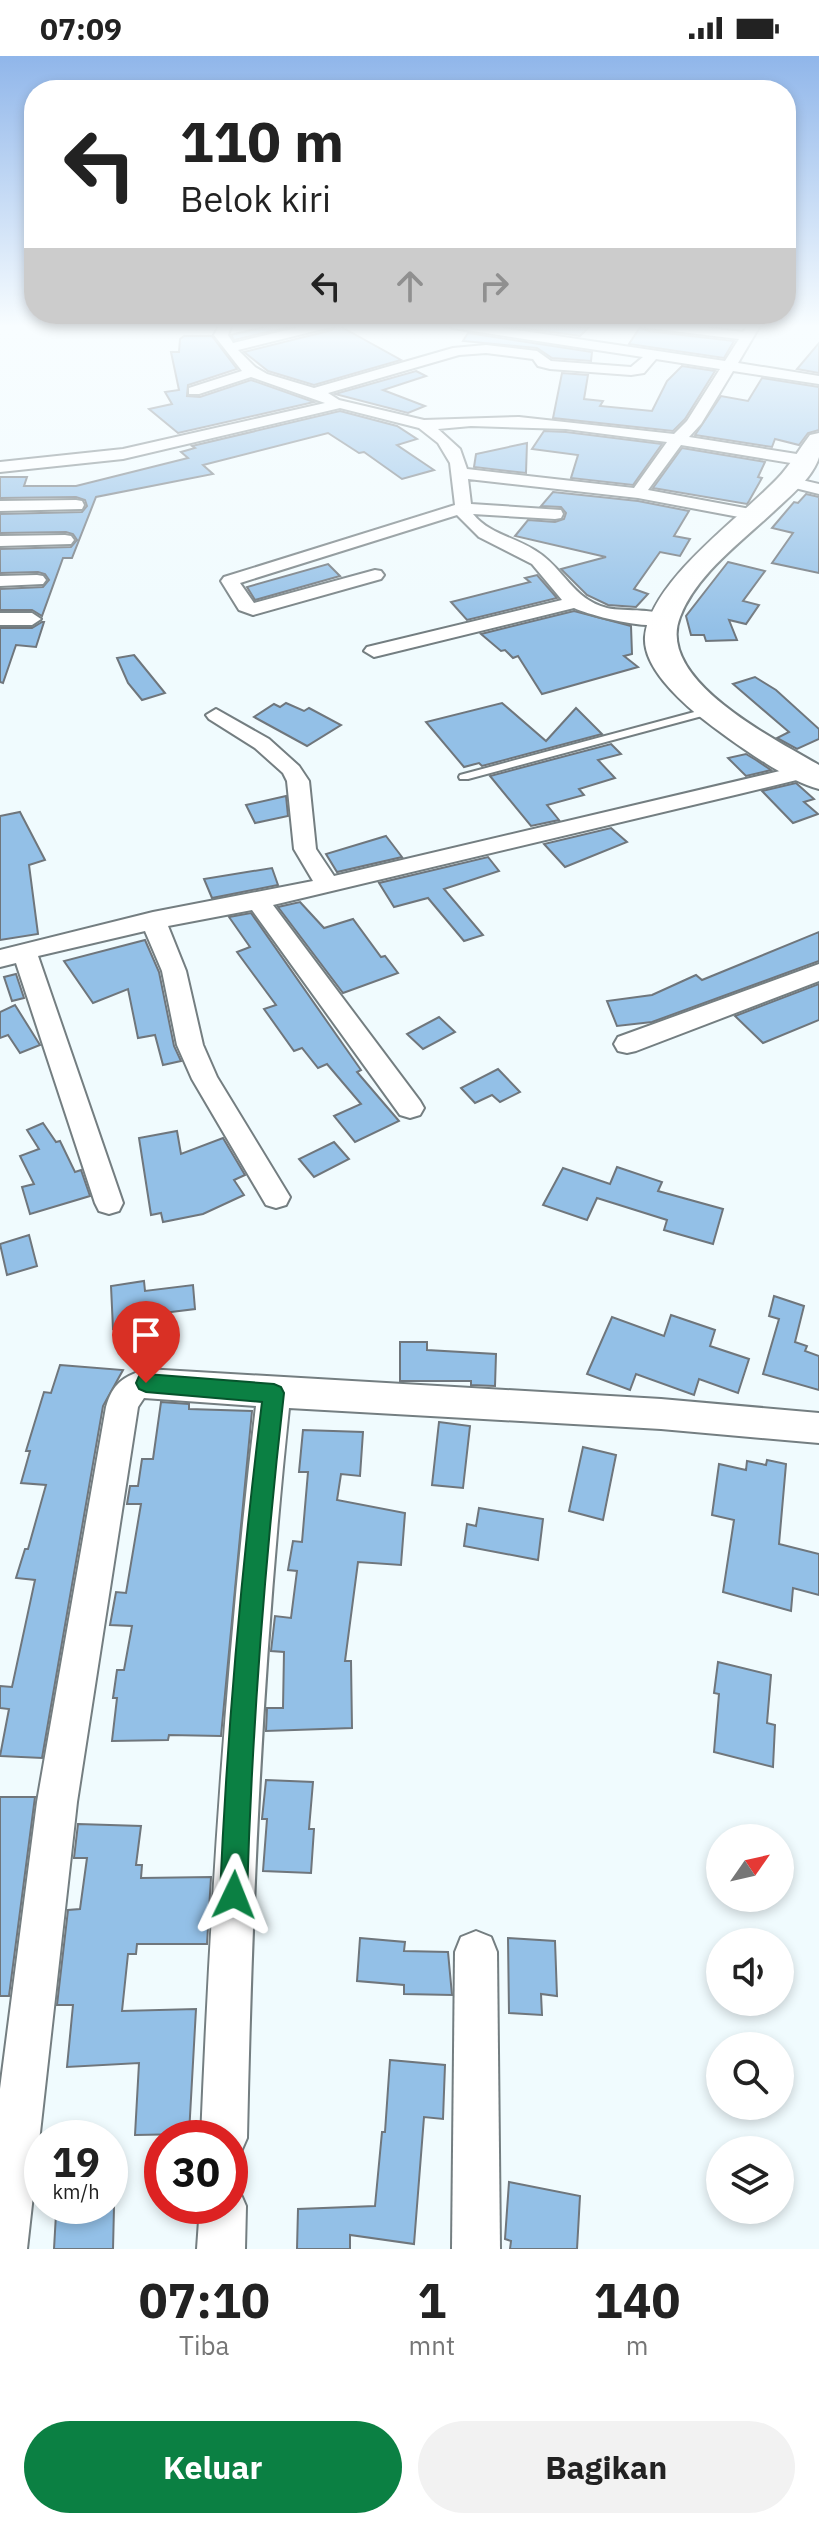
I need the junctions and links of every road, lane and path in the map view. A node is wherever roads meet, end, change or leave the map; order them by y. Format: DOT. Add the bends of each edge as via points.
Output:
graph roads {
  1 [pos="243,426"];
  2 [pos="425,426"];
  3 [pos="559,426"];
  4 [pos="691,426"];
  5 [pos="676,441"];
  6 [pos="803,461"];
  7 [pos="0,467"];
  8 [pos="459,473"];
  9 [pos="819,489"];
  10 [pos="638,493"];
  11 [pos="76,505"];
  12 [pos="0,506"];
  13 [pos="463,508"];
  14 [pos="555,514"];
  15 [pos="755,515"];
  16 [pos="65,540"];
  17 [pos="0,541"];
  18 [pos="375,575"];
  19 [pos="37,580"];
  20 [pos="0,581"];
  21 [pos="575,602"];
  22 [pos="0,619"];
  23 [pos="32,619"];
  24 [pos="663,620"];
  25 [pos="374,651"];
  26 [pos="713,710"];
  27 [pos="216,715"];
  28 [pos="814,775"];
  29 [pos="464,777"];
  30 [pos="329,885"];
  31 [pos="258,901"];
  32 [pos="153,920"];
  33 [pos="12,955"];
  34 [pos="819,972"];
  35 [pos="627,1044"];
  36 [pos="410,1108"];
  37 [pos="276,1197"];
  38 [pos="109,1203"];
  39 [pos="274,1393"];
  40 [pos="819,1428"];
  41 [pos="476,1952"];
  42 [pos="225,2120"];
  43 [pos="222,2224"];
  44 [pos="3,2249"];
  45 [pos="221,2249"];
  46 [pos="476,2249"];
  1 -- 7 [label="street" via="123,454"];
  2 -- 8 [label="street" via="454,452"];
  3 -- 5 [label="street"];
  4 -- 5 [label="street"];
  5 -- 6 [label="street"];
  5 -- 10 [label="street"];
  6 -- 9 [label="street"];
  6 -- 15 [label="highway"];
  8 -- 10 [label="street"];
  8 -- 13 [label="street"];
  10 -- 15 [label="street"];
  11 -- 12 [label="street"];
  13 -- 14 [label="street"];
  13 -- 18 [label="street" via="230,581 245,606 253,609"];
  13 -- 21 [label="street" via="481,531 542,563"];
  15 -- 24 [label="highway" via="679,590"];
  16 -- 17 [label="street"];
  19 -- 20 [label="street"];
  21 -- 24 [label="street"];
  21 -- 25 [label="street"];
  22 -- 23 [label="street"];
  24 -- 26 [label="highway" via="660,637 667,661"];
  26 -- 28 [label="highway"];
  26 -- 29 [label="lane"];
  27 -- 30 [label="street" via="295,773 304,850"];
  28 -- 30 [label="street"];
  30 -- 31 [label="street"];
  31 -- 32 [label="street"];
  31 -- 36 [label="street"];
  32 -- 33 [label="street"];
  32 -- 37 [label="street" via="174,971 190,1045 205,1079"];
  33 -- 38 [label="street"];
  34 -- 35 [label="street"];
  39 -- 40 [label="street"];
  39 -- 42 [label="street" via="237,1785"];
  39 -- 44 [label="street" via="146,1383 125,1396 57,1802"];
  41 -- 46 [label="street"];
  43 -- 45 [label="street"];
}
